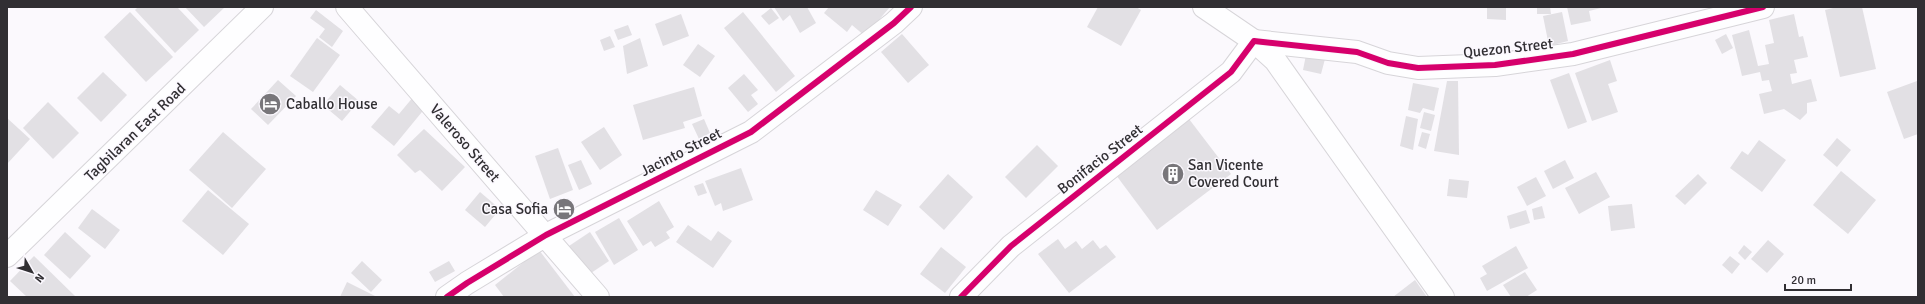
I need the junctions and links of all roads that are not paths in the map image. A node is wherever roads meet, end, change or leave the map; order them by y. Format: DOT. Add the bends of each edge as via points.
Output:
graph roads {
  1 [pos="262,7"];
  2 [pos="347,7"];
  3 [pos="911,7"];
  4 [pos="1204,7"];
  5 [pos="1763,7"];
  6 [pos="1254,41"];
  7 [pos="546,235"];
  8 [pos="7,256"];
  9 [pos="979,288"];
  10 [pos="447,297"];
  11 [pos="598,297"];
  12 [pos="961,297"];
  13 [pos="1444,297"];
  1 -- 8 [label="street, Tagbilaran East Road"];
  2 -- 7 [label="street, Valeroso Street"];
  3 -- 7 [label="street, Jacinto Street" via="894,23 751,132"];
  4 -- 6 [label="street, Quezon Street"];
  5 -- 6 [label="street, Quezon Street" via="1573,54 1495,65 1418,68 1388,63 1356,52"];
  6 -- 9 [label="street, Bonifacio Street" via="1232,72 1011,246"];
  6 -- 13 [label="street" via="1275,60"];
  7 -- 10 [label="street, Jacinto Street"];
  7 -- 11 [label="street, Valeroso Street"];
  9 -- 12 [label="street, Bonifacio Street"];
}
